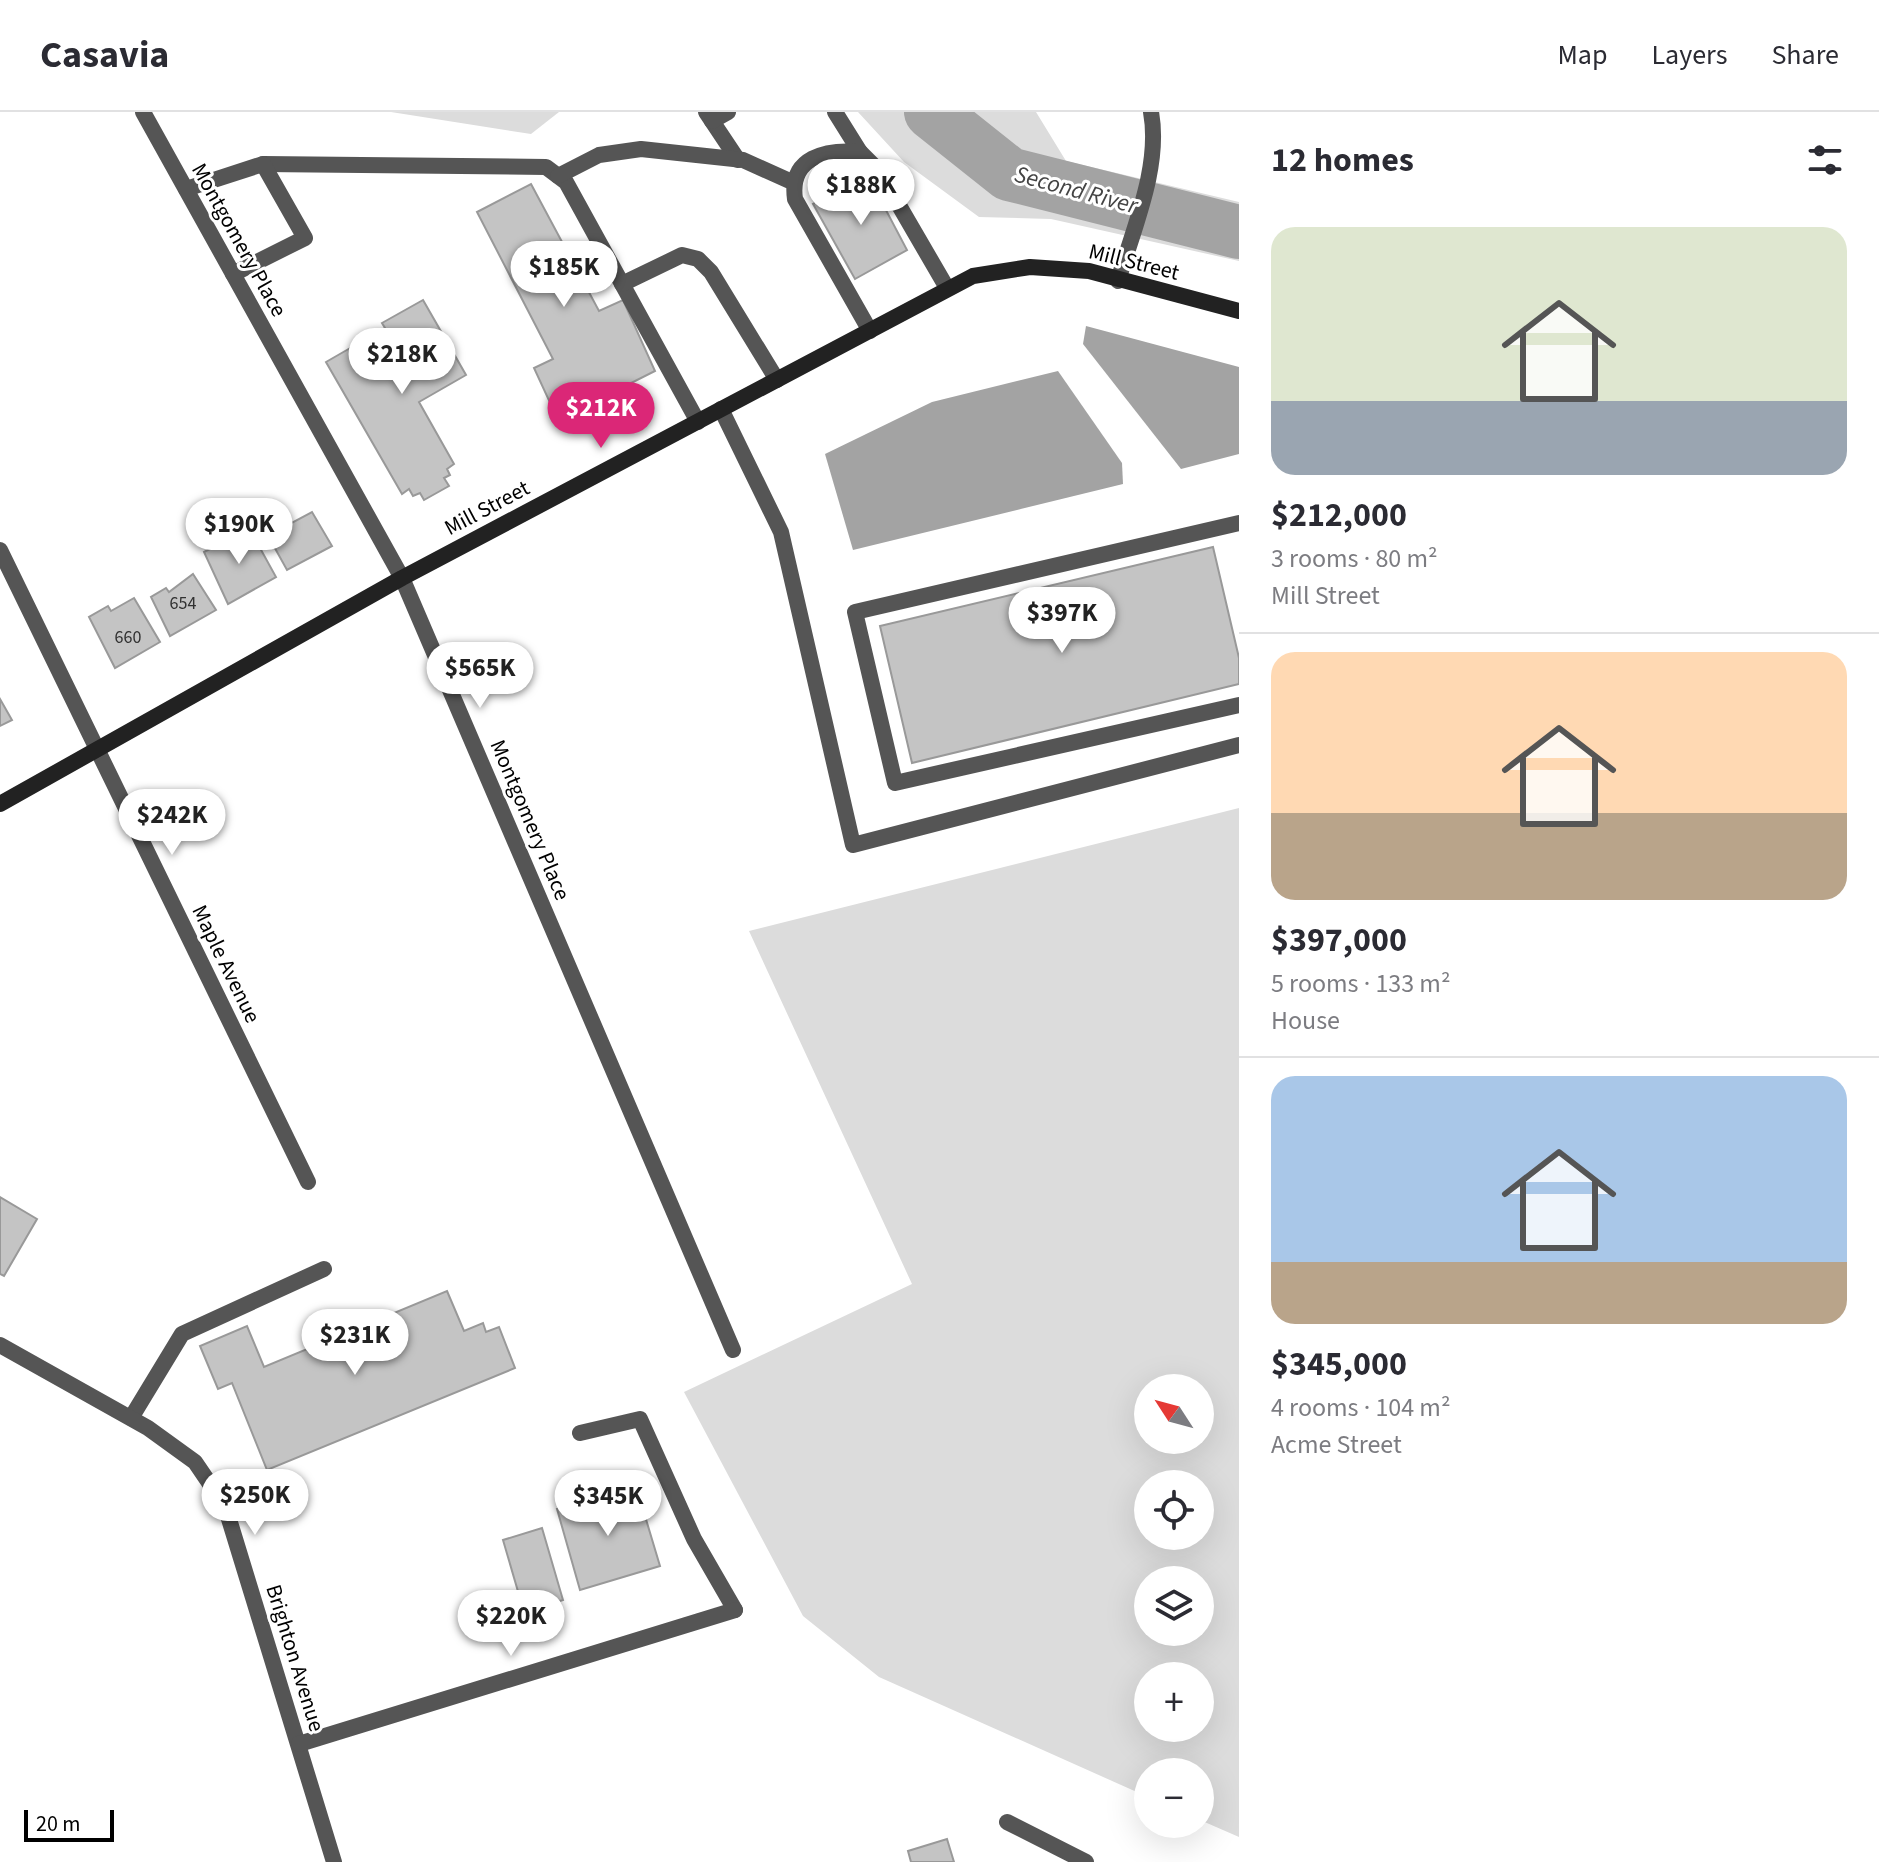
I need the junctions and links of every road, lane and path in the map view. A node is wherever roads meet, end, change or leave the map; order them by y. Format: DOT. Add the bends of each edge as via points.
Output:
graph roads {
  1 [pos="143,112"];
  2 [pos="728,112"];
  3 [pos="835,112"];
  4 [pos="1151,112"];
  5 [pos="709,117"];
  6 [pos="860,152"];
  7 [pos="738,160"];
  8 [pos="263,164"];
  9 [pos="558,176"];
  10 [pos="792,182"];
  11 [pos="186,189"];
  12 [pos="233,274"];
  13 [pos="1118,281"];
  14 [pos="622,284"];
  15 [pos="947,288"];
  16 [pos="1239,311"];
  17 [pos="870,331"];
  18 [pos="777,380"];
  19 [pos="721,409"];
  20 [pos="698,422"];
  21 [pos="1239,523"];
  22 [pos="0,550"];
  23 [pos="402,578"];
  24 [pos="1239,705"];
  25 [pos="1239,745"];
  26 [pos="98,751"];
  27 [pos="0,804"];
  28 [pos="308,1182"];
  29 [pos="324,1269"];
  30 [pos="0,1345"];
  31 [pos="733,1350"];
  32 [pos="131,1418"];
  33 [pos="580,1433"];
  34 [pos="299,1744"];
  35 [pos="1007,1822"];
  36 [pos="334,1862"];
  37 [pos="1086,1862"];
  1 -- 11 [label="street, Montgomery Place"];
  2 -- 5 [label="street"];
  3 -- 6 [label="street"];
  4 -- 13 [label="street" via="1150,169"];
  5 -- 7 [label="street"];
  6 -- 10 [label="street" via="826,152 802,166"];
  6 -- 15 [label="street" via="879,171"];
  7 -- 9 [label="street" via="641,149 599,155"];
  7 -- 10 [label="street"];
  8 -- 9 [label="street" via="546,167"];
  8 -- 11 [label="street"];
  8 -- 12 [label="street" via="305,238"];
  9 -- 14 [label="street"];
  10 -- 17 [label="street" via="795,199"];
  11 -- 12 [label="street, Montgomery Place"];
  12 -- 23 [label="street, Montgomery Place"];
  13 -- 15 [label="street, Mill Street" via="1089,271 1030,267 973,276"];
  13 -- 16 [label="street, Mill Street"];
  14 -- 18 [label="street" via="682,255 698,259"];
  14 -- 20 [label="street"];
  15 -- 17 [label="street, Mill Street"];
  17 -- 18 [label="street, Mill Street"];
  18 -- 19 [label="street, Mill Street"];
  19 -- 20 [label="street, Mill Street"];
  19 -- 25 [label="street" via="781,532 853,845"];
  20 -- 23 [label="street, Mill Street"];
  21 -- 24 [label="street" via="855,612 895,783"];
  22 -- 26 [label="street, Maple Avenue"];
  23 -- 26 [label="street, Mill Street"];
  23 -- 31 [label="street, Montgomery Place"];
  26 -- 27 [label="street, Mill Street"];
  26 -- 28 [label="street, Maple Avenue"];
  29 -- 32 [label="street" via="182,1334"];
  30 -- 32 [label="street, Brighton Avenue"];
  32 -- 34 [label="street, Brighton Avenue" via="195,1462 225,1506"];
  33 -- 34 [label="street" via="640,1419 694,1539 735,1610"];
  34 -- 36 [label="street, Brighton Avenue"];
  35 -- 37 [label="street"];
}
